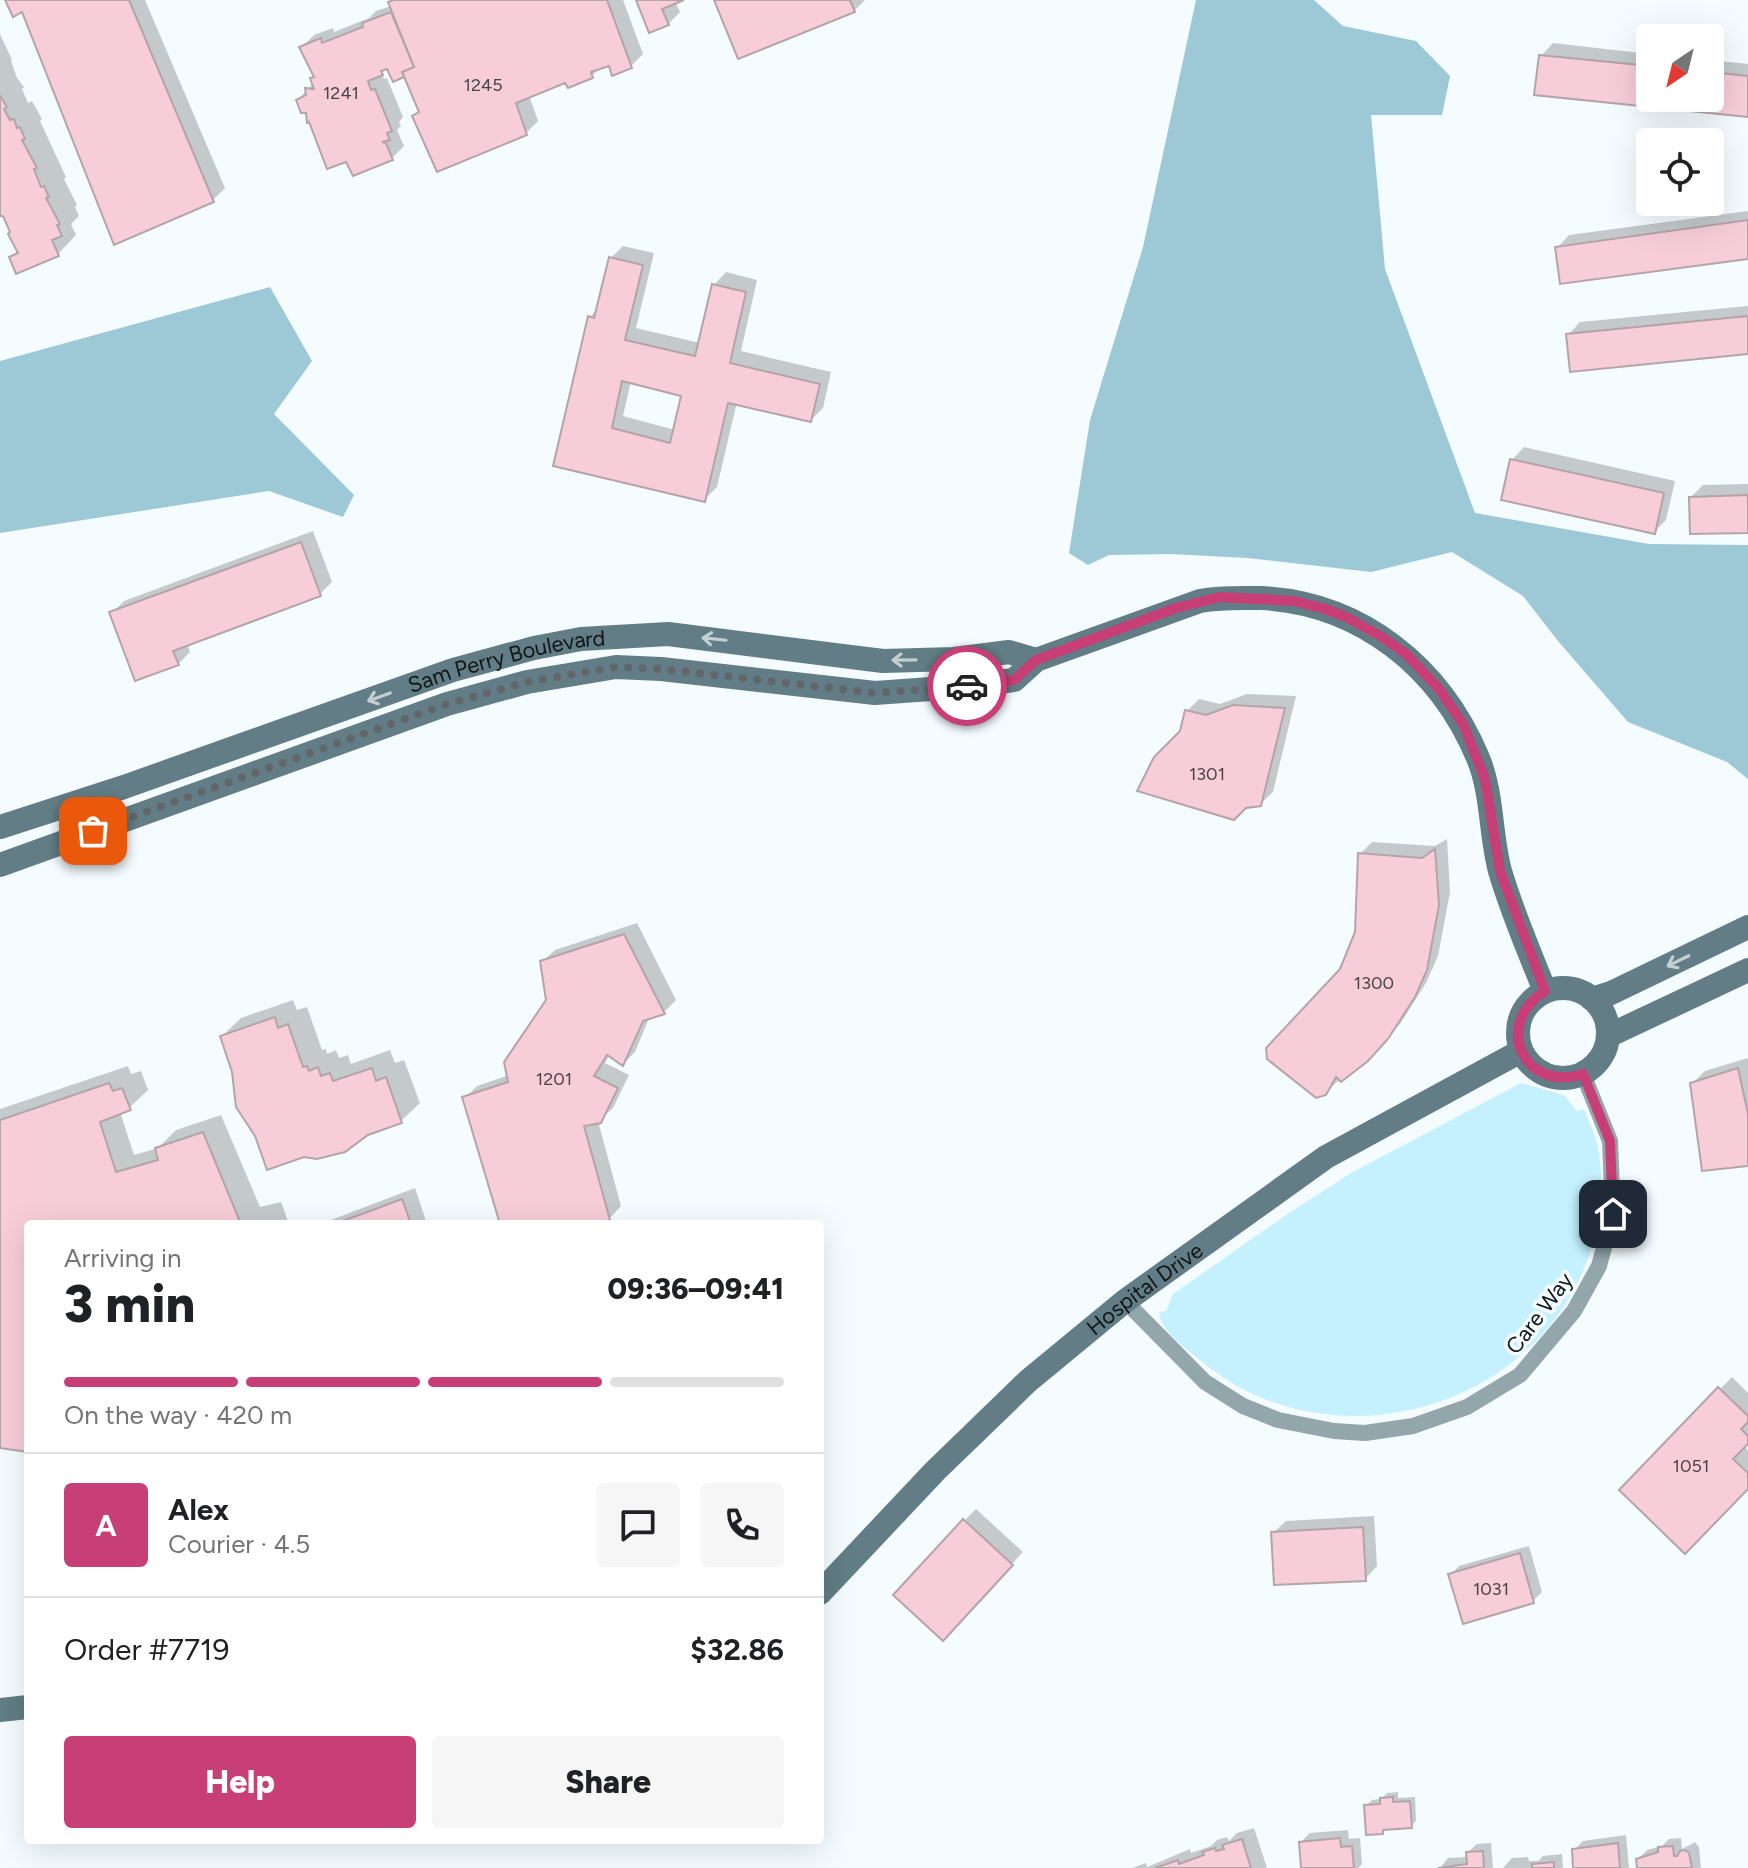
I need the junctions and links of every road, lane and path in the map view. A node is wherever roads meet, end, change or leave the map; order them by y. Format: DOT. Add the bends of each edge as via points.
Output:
graph roads {
  1 [pos="1036,660"];
  2 [pos="0,827"];
  3 [pos="0,865"];
  4 [pos="1748,927"];
  5 [pos="1748,970"];
  6 [pos="1545,991"];
  7 [pos="1592,999"];
  8 [pos="1608,1036"];
  9 [pos="1521,1051"];
  10 [pos="1583,1074"];
  11 [pos="1125,1301"];
  12 [pos="824,1589"];
  13 [pos="24,1707"];
  14 [pos="0,1710"];
  1 -- 2 [label="street, Sam Perry Boulevard, one-way" via="1009,652 883,661 668,634 581,639 453,670"];
  1 -- 3 [label="street, Sam Perry Boulevard" via="1014,680 875,693 616,667 527,682 447,704"];
  1 -- 6 [label="street, Sam Perry Boulevard" via="1220,597 1311,605 1382,637 1416,663 1463,724 1485,779 1500,871"];
  4 -- 7 [label="street, one-way"];
  5 -- 8 [label="street"];
  6 -- 7 [label="street" via="1573,989"];
  6 -- 9 [label="street" via="1523,1010 1517,1037"];
  7 -- 8 [label="street" via="1605,1016"];
  8 -- 10 [label="street" via="1603,1056"];
  9 -- 10 [label="street" via="1541,1073 1555,1078"];
  9 -- 11 [label="street, Hospital Drive" via="1326,1157"];
  10 -- 11 [label="street, Care Way" via="1610,1141 1613,1214 1599,1266 1574,1311 1520,1375 1467,1407 1401,1429 1365,1433 1278,1420 1243,1406 1192,1372"];
  11 -- 12 [label="street, Hospital Drive" via="1028,1381"];
  13 -- 14 [label="street"];
}
